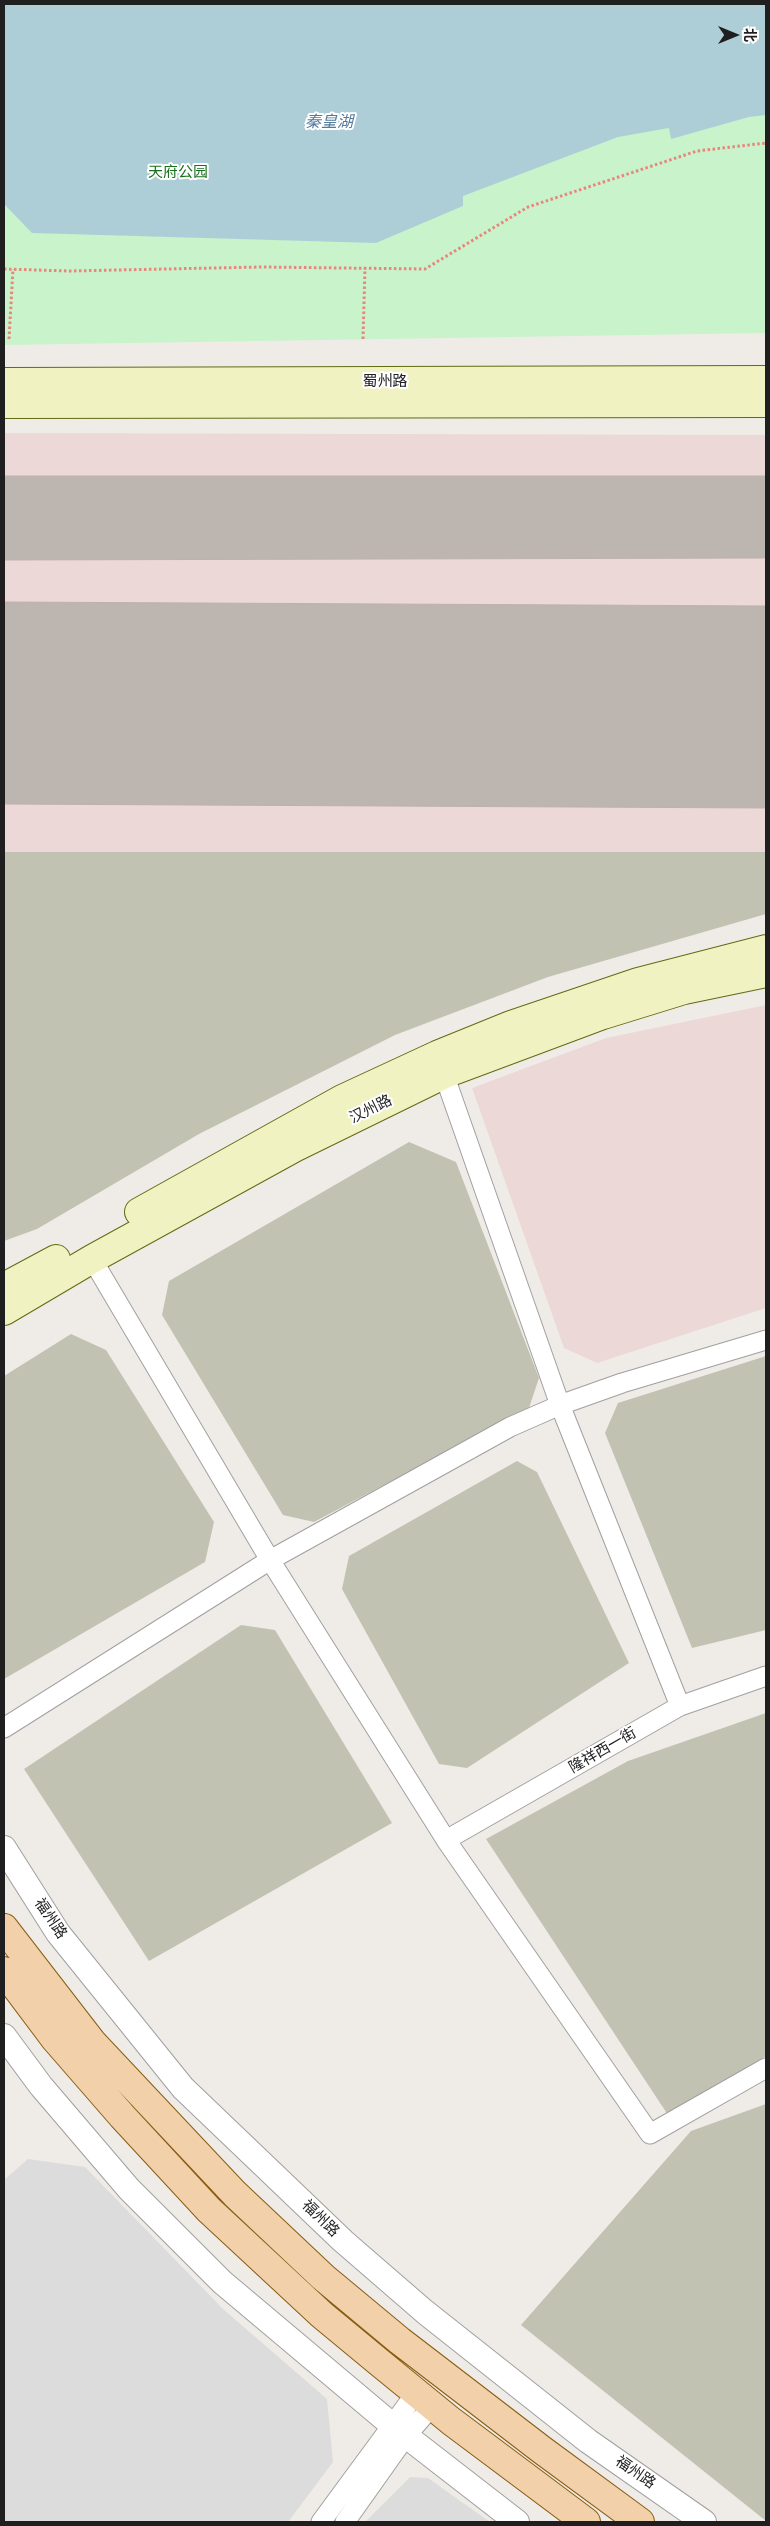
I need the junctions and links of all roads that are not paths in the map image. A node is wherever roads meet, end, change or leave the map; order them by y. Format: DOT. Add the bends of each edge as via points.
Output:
graph roads {
  1 [pos="766,380"];
  2 [pos="4,382"];
  3 [pos="766,402"];
  4 [pos="4,404"];
  5 [pos="766,950"];
  6 [pos="766,973"];
  7 [pos="441,1065"];
  8 [pos="92,1259"];
  9 [pos="4,1288"];
  10 [pos="4,1311"];
  11 [pos="766,1340"];
  12 [pos="560,1405"];
  13 [pos="270,1560"];
  14 [pos="766,1676"];
  15 [pos="680,1706"];
  16 [pos="4,1728"];
  17 [pos="446,1840"];
  18 [pos="4,1848"];
  19 [pos="4,1928"];
  20 [pos="4,1971"];
  21 [pos="4,2036"];
  22 [pos="766,2068"];
  23 [pos="424,2400"];
  24 [pos="399,2430"];
  25 [pos="321,2522"];
  26 [pos="345,2522"];
  27 [pos="517,2522"];
  28 [pos="586,2522"];
  29 [pos="640,2522"];
  30 [pos="704,2522"];
  1 -- 2 [label="main road, 蜀州路"];
  3 -- 4 [label="main road, 蜀州路"];
  5 -- 7 [label="main road, 汉州路" via="638,982 511,1024"];
  6 -- 7 [label="main road, 汉州路" via="684,990"];
  7 -- 8 [label="main road, 汉州路"];
  7 -- 9 [label="main road, 汉州路" via="325,1108"];
  7 -- 12 [label="street"];
  8 -- 10 [label="main road, 汉州路"];
  8 -- 13 [label="street"];
  11 -- 12 [label="street"];
  12 -- 13 [label="street" via="510,1427"];
  12 -- 15 [label="street"];
  13 -- 16 [label="street"];
  13 -- 17 [label="street"];
  14 -- 15 [label="street, 隆祥西一街"];
  15 -- 17 [label="street, 隆祥西一街"];
  17 -- 22 [label="street" via="650,2134"];
  18 -- 30 [label="street, 福州路" via="58,1933 183,2088 343,2241 425,2312 588,2441"];
  19 -- 29 [label="main road" via="92,2042 235,2194 324,2277 400,2341"];
  20 -- 23 [label="main road" via="56,2039 122,2116 209,2210 322,2315"];
  21 -- 24 [label="street" via="129,2189 222,2282"];
  23 -- 24 [label="street"];
  23 -- 28 [label="main road"];
  24 -- 25 [label="street"];
  24 -- 26 [label="street"];
  24 -- 27 [label="street"];
}
